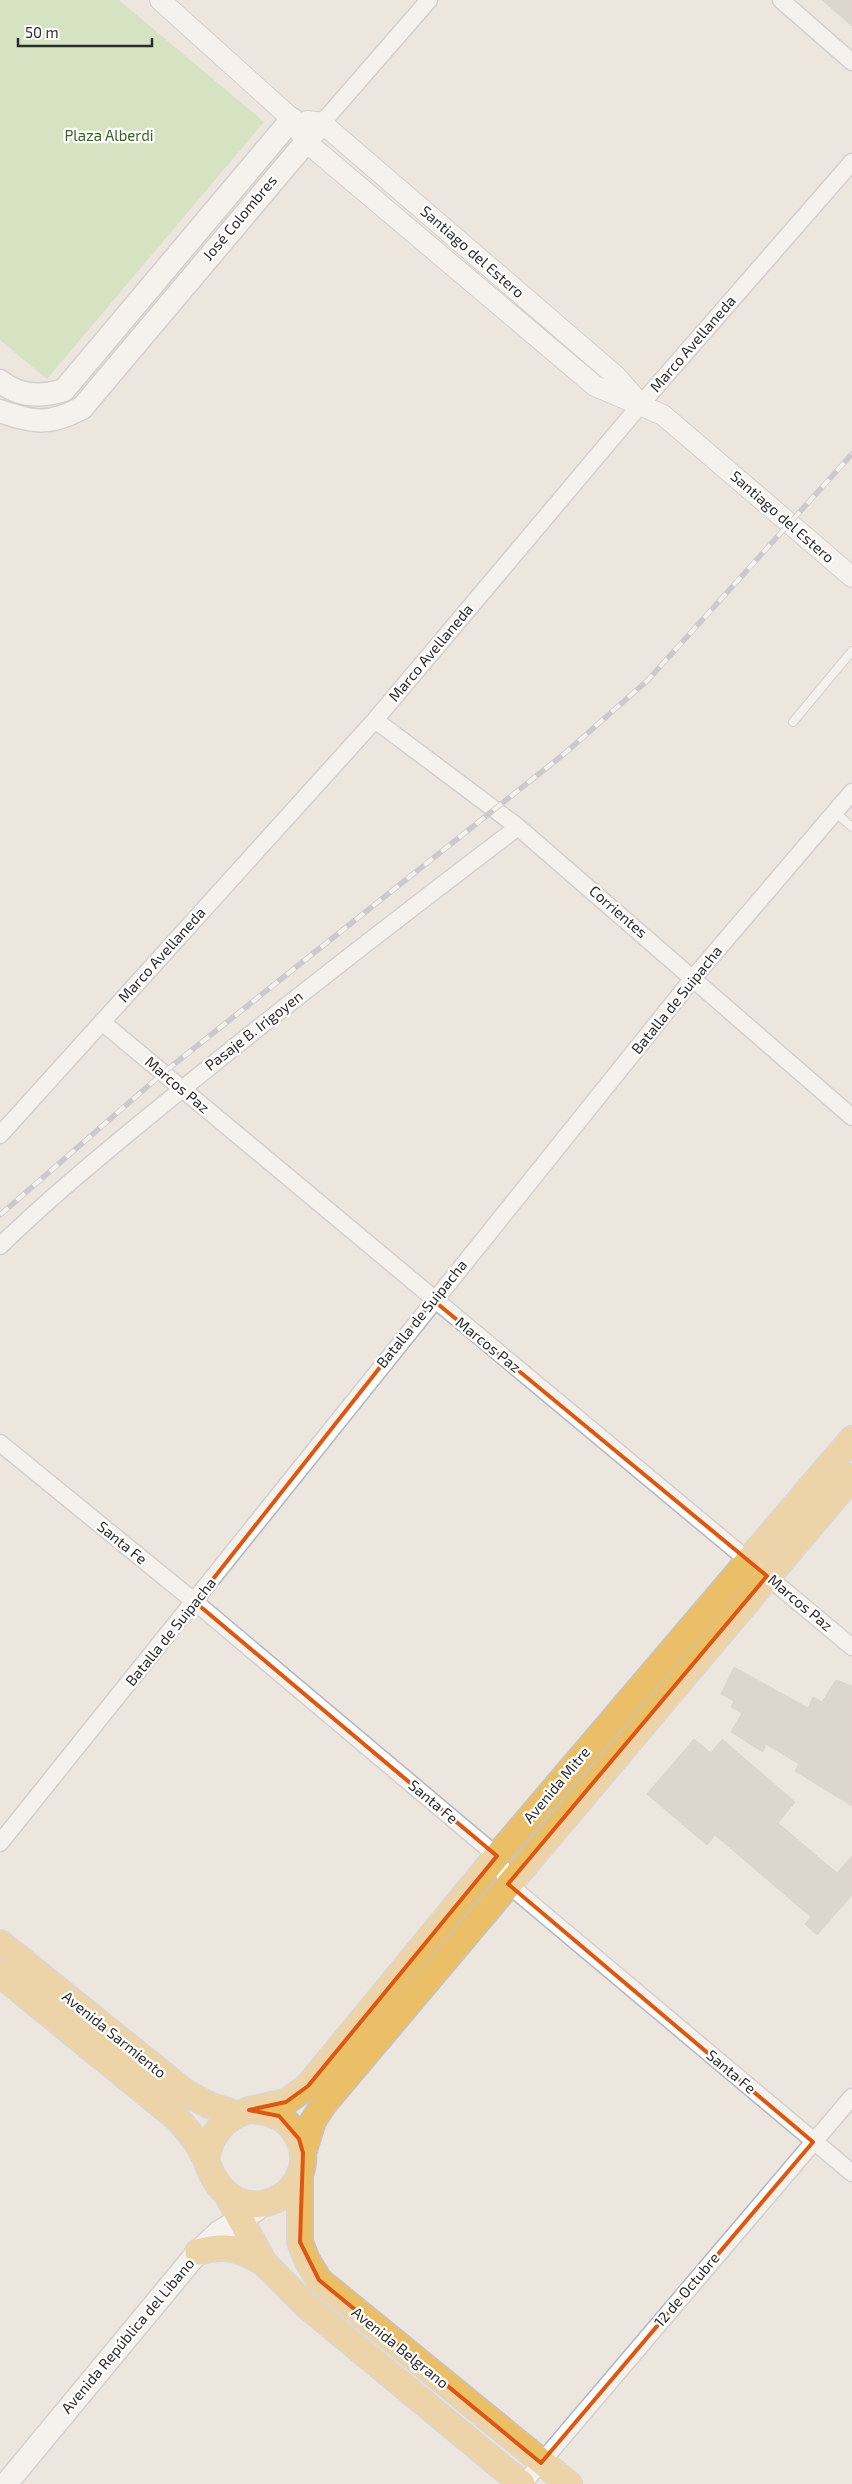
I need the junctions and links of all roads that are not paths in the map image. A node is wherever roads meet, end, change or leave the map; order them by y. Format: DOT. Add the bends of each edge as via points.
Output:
graph roads {
  1 [pos="160,0"];
  2 [pos="429,0"];
  3 [pos="782,0"];
  4 [pos="852,62"];
  5 [pos="292,119"];
  6 [pos="322,123"];
  7 [pos="305,141"];
  8 [pos="852,162"];
  9 [pos="0,381"];
  10 [pos="641,404"];
  11 [pos="0,411"];
  12 [pos="852,577"];
  13 [pos="852,651"];
  14 [pos="375,720"];
  15 [pos="793,722"];
  16 [pos="852,792"];
  17 [pos="835,812"];
  18 [pos="852,826"];
  19 [pos="518,827"];
  20 [pos="694,978"];
  21 [pos="102,1022"];
  22 [pos="181,1089"];
  23 [pos="852,1117"];
  24 [pos="0,1135"];
  25 [pos="0,1246"];
  26 [pos="433,1300"];
  27 [pos="852,1439"];
  28 [pos="0,1443"];
  29 [pos="852,1478"];
  30 [pos="748,1559"];
  31 [pos="768,1576"];
  32 [pos="195,1602"];
  33 [pos="852,1647"];
  34 [pos="0,1843"];
  35 [pos="498,1856"];
  36 [pos="508,1884"];
  37 [pos="0,1943"];
  38 [pos="0,1974"];
  39 [pos="852,2097"];
  40 [pos="242,2112"];
  41 [pos="813,2142"];
  42 [pos="206,2159"];
  43 [pos="302,2164"];
  44 [pos="852,2173"];
  45 [pos="228,2196"];
  46 [pos="265,2204"];
  47 [pos="240,2220"];
  48 [pos="198,2252"];
  49 [pos="264,2263"];
  50 [pos="542,2462"];
  51 [pos="6,2484"];
  52 [pos="523,2484"];
  53 [pos="569,2484"];
  1 -- 5 [label="street, Santiago del Estero"];
  2 -- 6 [label="street, José Colombres"];
  3 -- 4 [label="street"];
  5 -- 6 [label="street"];
  5 -- 7 [label="street, Santiago del Estero"];
  5 -- 9 [label="main road, José Colombres" via="64,390 46,396 26,394"];
  6 -- 7 [label="main road, José Colombres"];
  6 -- 10 [label="street, Santiago del Estero" via="616,376"];
  7 -- 10 [label="street, Santiago del Estero" via="595,386"];
  7 -- 11 [label="main road, José Colombres" via="82,408 61,419 43,420"];
  8 -- 10 [label="street, Marco Avellaneda"];
  10 -- 12 [label="street, Santiago del Estero" via="663,415"];
  10 -- 14 [label="street, Marco Avellaneda"];
  13 -- 15 [label="lane"];
  14 -- 19 [label="street, Corrientes"];
  14 -- 21 [label="street, Marco Avellaneda"];
  16 -- 17 [label="street, Batalla de Suipacha"];
  17 -- 18 [label="lane"];
  17 -- 20 [label="street, Batalla de Suipacha"];
  19 -- 20 [label="street, Corrientes"];
  19 -- 22 [label="street, Pasaje B. Irigoyen"];
  20 -- 23 [label="street, Corrientes"];
  20 -- 26 [label="street, Batalla de Suipacha"];
  21 -- 22 [label="street, Marcos Paz"];
  21 -- 24 [label="street, Marco Avellaneda"];
  22 -- 25 [label="street, Pasaje B. Irigoyen" via="94,1161"];
  22 -- 26 [label="street, Marcos Paz"];
  26 -- 30 [label="street, Marcos Paz"];
  26 -- 32 [label="street, Batalla de Suipacha"];
  27 -- 30 [label="main road, Avenida Mitre"];
  28 -- 32 [label="street, Santa Fe"];
  29 -- 31 [label="main road, Avenida Mitre"];
  30 -- 31 [label="street, Marcos Paz"];
  30 -- 35 [label="main road, Avenida Mitre"];
  31 -- 33 [label="street, Marcos Paz"];
  31 -- 36 [label="main road, Avenida Mitre"];
  32 -- 34 [label="street, Batalla de Suipacha"];
  32 -- 35 [label="street, Santa Fe"];
  35 -- 36 [label="street"];
  35 -- 40 [label="main road, Avenida Mitre" via="308,2086 286,2102"];
  36 -- 41 [label="street, Santa Fe"];
  36 -- 43 [label="main road, Avenida Mitre" via="324,2104 313,2120"];
  37 -- 40 [label="main road, Avenida Sarmiento" via="186,2092 209,2105"];
  38 -- 42 [label="main road, Avenida Sarmiento" via="179,2120"];
  39 -- 41 [label="street, 12 de Octubre"];
  40 -- 42 [label="main road" via="224,2122 215,2133"];
  40 -- 43 [label="main road" via="264,2111 279,2116 291,2126 299,2138"];
  41 -- 44 [label="street, Santa Fe"];
  41 -- 50 [label="street, 12 de Octubre"];
  42 -- 45 [label="main road" via="218,2186"];
  43 -- 46 [label="main road" via="292,2188"];
  43 -- 50 [label="main road, Avenida Belgrano" via="300,2242 319,2280"];
  45 -- 46 [label="main road" via="240,2202"];
  45 -- 47 [label="main road, Avenida Belgrano"];
  46 -- 47 [label="main road, Avenida República del Libano"];
  47 -- 48 [label="main road, Avenida República del Libano" via="219,2232"];
  47 -- 49 [label="main road, Avenida Belgrano"];
  48 -- 49 [label="main road" via="217,2246 232,2248"];
  48 -- 51 [label="main road, Avenida República del Libano"];
  49 -- 52 [label="main road, Avenida Belgrano" via="307,2306"];
  50 -- 52 [label="street, 12 de Octubre"];
  50 -- 53 [label="main road, Avenida Belgrano"];
}
